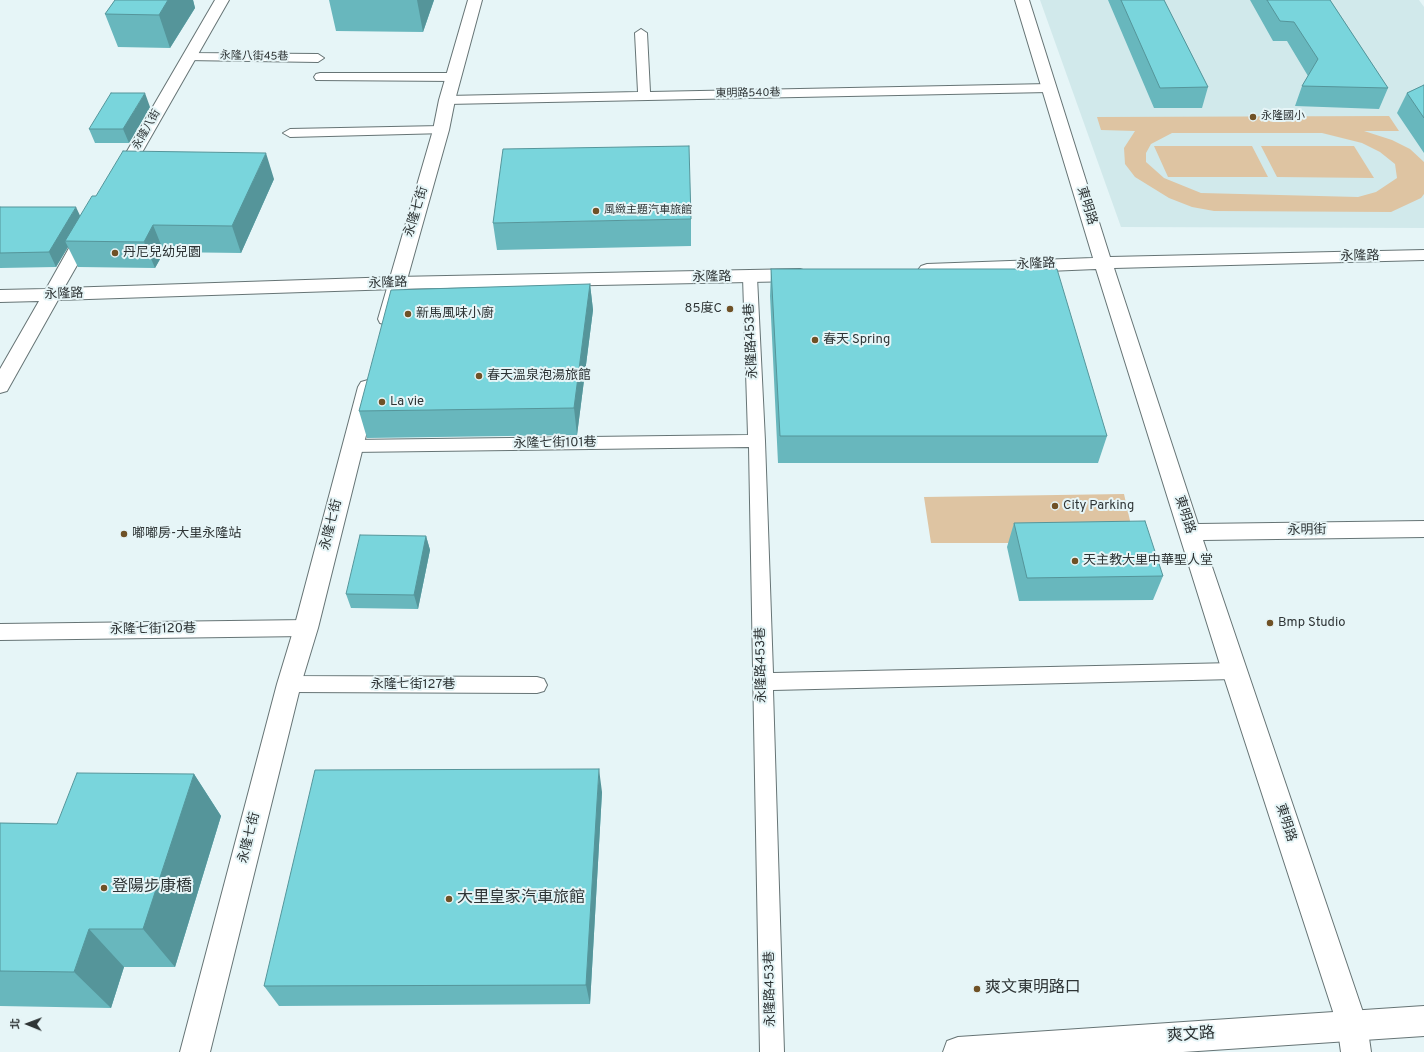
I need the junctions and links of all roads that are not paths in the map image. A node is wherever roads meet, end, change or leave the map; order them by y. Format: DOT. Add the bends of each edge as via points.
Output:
graph roads {
  1 [pos="222,0"];
  2 [pos="476,0"];
  3 [pos="1022,0"];
  4 [pos="641,33"];
  5 [pos="190,57"];
  6 [pos="318,58"];
  7 [pos="320,76"];
  8 [pos="454,77"];
  9 [pos="1048,88"];
  10 [pos="644,96"];
  11 [pos="447,100"];
  12 [pos="441,130"];
  13 [pos="290,133"];
  14 [pos="110,193"];
  15 [pos="94,220"];
  16 [pos="1424,255"];
  17 [pos="1103,263"];
  18 [pos="907,271"];
  19 [pos="820,274"];
  20 [pos="750,277"];
  21 [pos="396,283"];
  22 [pos="51,295"];
  23 [pos="0,296"];
  24 [pos="382,335"];
  25 [pos="374,365"];
  26 [pos="0,386"];
  27 [pos="757,441"];
  28 [pos="352,446"];
  29 [pos="1424,529"];
  30 [pos="1190,532"];
  31 [pos="306,628"];
  32 [pos="0,632"];
  33 [pos="1234,671"];
  34 [pos="763,682"];
  35 [pos="289,684"];
  36 [pos="536,685"];
  37 [pos="1424,1021"];
  38 [pos="1354,1038"];
  39 [pos="195,1052"];
  40 [pos="772,1052"];
  41 [pos="958,1052"];
  1 -- 5 [label="street, 永隆八街"];
  2 -- 8 [label="street, 永隆七街"];
  3 -- 9 [label="street, 東明路"];
  4 -- 10 [label="lane"];
  5 -- 6 [label="lane, 永隆八街45巷"];
  5 -- 14 [label="street, 永隆八街"];
  7 -- 8 [label="lane"];
  8 -- 11 [label="street, 永隆七街"];
  9 -- 10 [label="lane, 東明路540巷"];
  9 -- 17 [label="street, 東明路"];
  10 -- 11 [label="lane, 東明路540巷"];
  11 -- 12 [label="street, 永隆七街"];
  12 -- 13 [label="lane"];
  12 -- 21 [label="street, 永隆七街"];
  15 -- 22 [label="street"];
  16 -- 17 [label="street, 永隆路"];
  17 -- 18 [label="street, 永隆路"];
  17 -- 30 [label="street, 東明路"];
  19 -- 20 [label="street, 永隆路"];
  20 -- 21 [label="street, 永隆路"];
  20 -- 27 [label="lane, 永隆路453巷"];
  21 -- 22 [label="street, 永隆路"];
  21 -- 24 [label="street, 永隆七街"];
  22 -- 23 [label="street, 永隆路"];
  22 -- 26 [label="street"];
  25 -- 28 [label="street, 永隆七街"];
  27 -- 28 [label="lane, 永隆七街101巷"];
  27 -- 34 [label="lane, 永隆路453巷"];
  28 -- 31 [label="street, 永隆七街"];
  29 -- 30 [label="street, 永明街"];
  30 -- 33 [label="street, 東明路"];
  31 -- 32 [label="lane, 永隆七街120巷"];
  31 -- 35 [label="street, 永隆七街"];
  33 -- 34 [label="lane"];
  33 -- 38 [label="street, 東明路"];
  34 -- 40 [label="lane, 永隆路453巷"];
  35 -- 36 [label="lane, 永隆七街127巷"];
  35 -- 39 [label="street, 永隆七街"];
  37 -- 38 [label="street, 爽文路"];
  38 -- 41 [label="street, 爽文路"];
}
